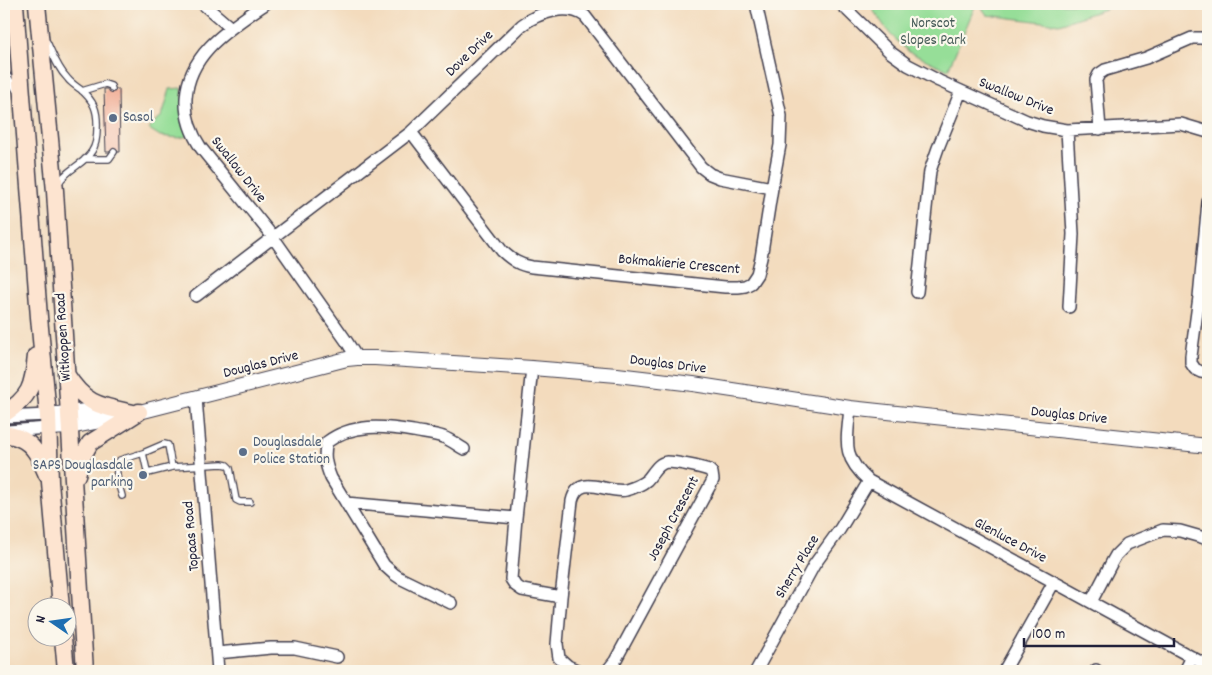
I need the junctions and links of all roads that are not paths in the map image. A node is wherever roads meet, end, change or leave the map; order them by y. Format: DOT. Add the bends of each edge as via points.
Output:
graph roads {
  1 [pos="15,4"];
  2 [pos="37,4"];
  3 [pos="203,4"];
  4 [pos="265,4"];
  5 [pos="756,4"];
  6 [pos="841,4"];
  7 [pos="39,24"];
  8 [pos="231,28"];
  9 [pos="1208,39"];
  10 [pos="4,71"];
  11 [pos="112,89"];
  12 [pos="82,91"];
  13 [pos="961,91"];
  14 [pos="22,103"];
  15 [pos="1100,129"];
  16 [pos="1067,130"];
  17 [pos="411,132"];
  18 [pos="1208,132"];
  19 [pos="114,152"];
  20 [pos="85,160"];
  21 [pos="772,188"];
  22 [pos="55,191"];
  23 [pos="1208,202"];
  24 [pos="273,237"];
  25 [pos="1206,250"];
  26 [pos="916,292"];
  27 [pos="196,296"];
  28 [pos="1203,298"];
  29 [pos="1069,307"];
  30 [pos="39,317"];
  31 [pos="357,358"];
  32 [pos="532,368"];
  33 [pos="1208,373"];
  34 [pos="66,374"];
  35 [pos="196,398"];
  36 [pos="850,408"];
  37 [pos="133,413"];
  38 [pos="4,416"];
  39 [pos="69,420"];
  40 [pos="48,422"];
  41 [pos="4,433"];
  42 [pos="1208,446"];
  43 [pos="464,449"];
  44 [pos="143,453"];
  45 [pos="202,466"];
  46 [pos="172,467"];
  47 [pos="869,481"];
  48 [pos="50,482"];
  49 [pos="73,494"];
  50 [pos="122,496"];
  51 [pos="250,502"];
  52 [pos="346,503"];
  53 [pos="516,518"];
  54 [pos="1208,539"];
  55 [pos="1054,582"];
  56 [pos="561,596"];
  57 [pos="60,598"];
  58 [pos="1091,602"];
  59 [pos="451,603"];
  60 [pos="64,648"];
  61 [pos="217,653"];
  62 [pos="337,657"];
  63 [pos="1192,657"];
  64 [pos="1208,666"];
  65 [pos="66,671"];
  66 [pos="85,671"];
  67 [pos="218,671"];
  68 [pos="579,671"];
  69 [pos="607,671"];
  70 [pos="756,671"];
  71 [pos="1004,671"];
  72 [pos="1185,671"];
  1 -- 14 [label="main road, Witkoppen Road"];
  2 -- 7 [label="main road, Witkoppen Road"];
  3 -- 8 [label="street"];
  4 -- 8 [label="street, Swallow Drive"];
  5 -- 21 [label="street, Bokmakierie Crescent" via="781,116 780,145"];
  6 -- 13 [label="street, Swallow Drive" via="898,58"];
  7 -- 12 [label="lane" via="61,70"];
  7 -- 22 [label="main road, Witkoppen Road"];
  8 -- 24 [label="street, Swallow Drive" via="204,54 193,70 187,87 186,114 201,148"];
  9 -- 15 [label="street" via="1192,38 1099,74 1096,80"];
  10 -- 14 [label="lane"];
  11 -- 12 [label="lane" via="105,84"];
  12 -- 20 [label="lane" via="97,114 95,145"];
  13 -- 16 [label="street, Swallow Drive" via="1027,121"];
  13 -- 26 [label="street" via="930,171"];
  14 -- 30 [label="main road, Witkoppen Road"];
  15 -- 16 [label="street, Swallow Drive"];
  15 -- 18 [label="street, Swallow Drive" via="1181,124"];
  16 -- 29 [label="street" via="1073,234"];
  17 -- 21 [label="street, Dove Drive" via="522,25 538,15 569,10 590,21 706,172 720,178"];
  17 -- 21 [label="street, Bokmakierie Crescent" via="502,251 515,262 532,267 725,287 745,286 753,280 759,267"];
  17 -- 24 [label="street, Dove Drive"];
  19 -- 20 [label="lane" via="109,158"];
  20 -- 22 [label="lane" via="66,172"];
  22 -- 34 [label="main road, Witkoppen Road"];
  23 -- 25 [label="street"];
  24 -- 27 [label="street, Dove Drive"];
  24 -- 31 [label="street, Swallow Drive"];
  25 -- 28 [label="street"];
  28 -- 33 [label="street" via="1191,363 1194,369"];
  30 -- 38 [label="main road" via="31,388 23,401"];
  30 -- 40 [label="main road, Witkoppen Road"];
  31 -- 32 [label="street, Douglas Drive"];
  31 -- 35 [label="street, Douglas Drive"];
  32 -- 36 [label="street, Douglas Drive" via="656,379"];
  32 -- 53 [label="street"];
  34 -- 37 [label="main road" via="73,386 90,401"];
  34 -- 39 [label="main road, Witkoppen Road"];
  35 -- 37 [label="street, Douglas Drive"];
  35 -- 45 [label="street, Topaas Road"];
  36 -- 42 [label="street, Douglas Drive"];
  36 -- 47 [label="street, Glenluce Drive" via="848,450 853,464"];
  37 -- 39 [label="street, Douglas Drive" via="101,410"];
  37 -- 49 [label="main road" via="90,443 80,459"];
  38 -- 40 [label="street"];
  39 -- 40 [label="street, Douglas Drive"];
  39 -- 49 [label="main road, Witkoppen Road"];
  40 -- 41 [label="street"];
  40 -- 48 [label="main road, Witkoppen Road"];
  41 -- 48 [label="main road" via="19,437 32,446"];
  43 -- 52 [label="street" via="443,437 404,429 376,427 342,433 328,442 325,457 331,478"];
  44 -- 46 [label="lane" via="148,473"];
  44 -- 46 [label="lane" via="167,444"];
  44 -- 50 [label="lane" via="118,462 116,468"];
  45 -- 46 [label="lane"];
  45 -- 51 [label="lane" via="229,466 236,500"];
  45 -- 61 [label="street, Topaas Road"];
  47 -- 55 [label="street, Glenluce Drive"];
  47 -- 70 [label="street, Sherry Place" via="814,565"];
  48 -- 57 [label="main road, Witkoppen Road"];
  49 -- 66 [label="main road, Witkoppen Road"];
  52 -- 53 [label="street"];
  52 -- 59 [label="street" via="388,569"];
  53 -- 56 [label="street" via="512,582 522,590"];
  54 -- 58 [label="street" via="1164,530 1127,544 1116,555"];
  55 -- 58 [label="street, Glenluce Drive"];
  55 -- 71 [label="street"];
  56 -- 68 [label="street, Joseph Crescent" via="559,658"];
  56 -- 69 [label="street, Joseph Crescent" via="572,501 577,490 594,486 626,490 640,485 659,465 667,462 712,473 713,480"];
  58 -- 63 [label="street, Glenluce Drive"];
  60 -- 65 [label="main road"];
  61 -- 62 [label="street" via="295,648"];
  61 -- 67 [label="street, Topaas Road"];
  63 -- 64 [label="street, Glenluce Drive"];
  63 -- 72 [label="street"];
}
